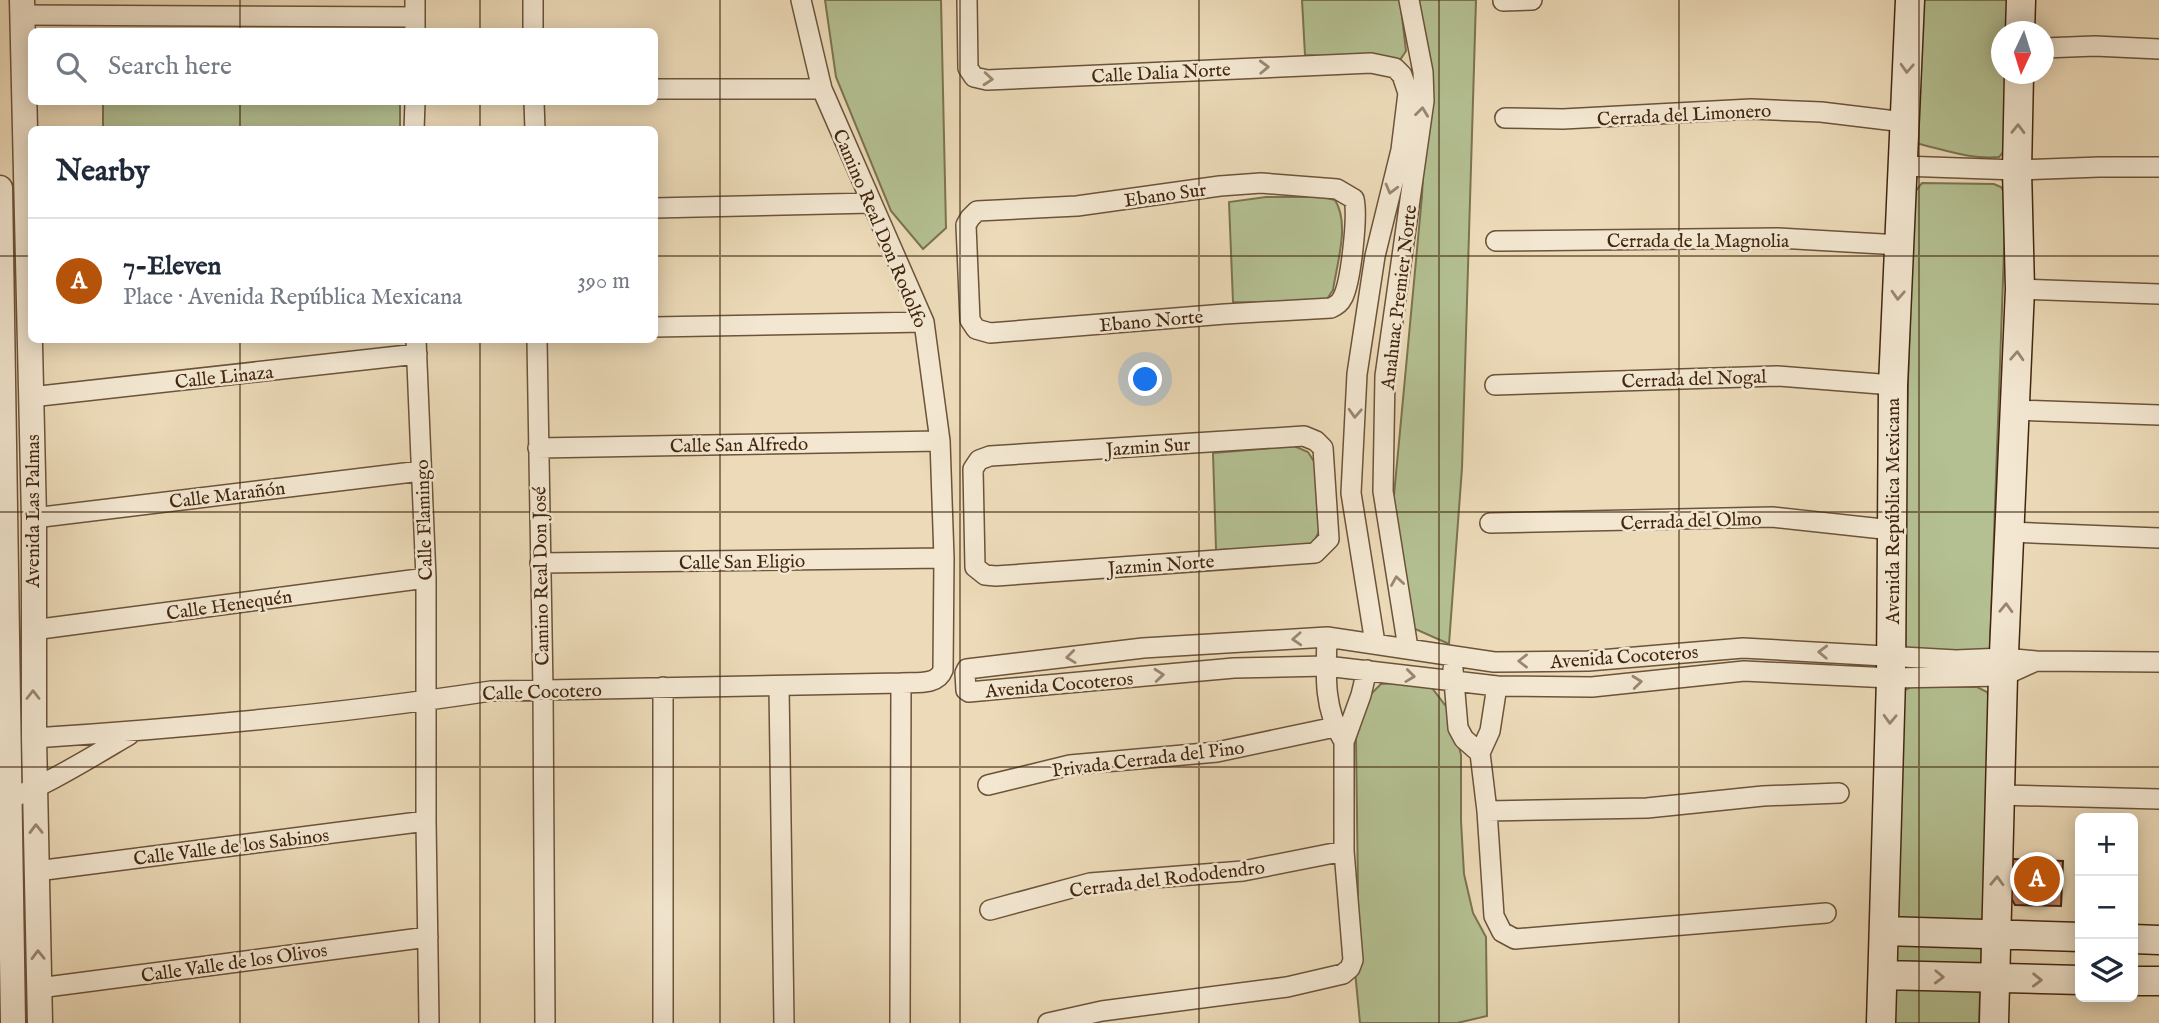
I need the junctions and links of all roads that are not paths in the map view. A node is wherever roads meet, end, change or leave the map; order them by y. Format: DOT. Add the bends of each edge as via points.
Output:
graph roads {
  1 [pos="533,0"];
  2 [pos="801,0"];
  3 [pos="967,0"];
  4 [pos="1409,0"];
  5 [pos="1532,0"];
  6 [pos="1910,0"];
  7 [pos="2021,0"];
  8 [pos="1503,1"];
  9 [pos="22,8"];
  10 [pos="415,16"];
  11 [pos="2020,21"];
  12 [pos="533,28"];
  13 [pos="2054,48"];
  14 [pos="2159,49"];
  15 [pos="1423,72"];
  16 [pos="1402,75"];
  17 [pos="2019,84"];
  18 [pos="658,89"];
  19 [pos="822,89"];
  20 [pos="415,105"];
  21 [pos="534,105"];
  22 [pos="1505,118"];
  23 [pos="1904,122"];
  24 [pos="414,126"];
  25 [pos="534,126"];
  26 [pos="1409,151"];
  27 [pos="1902,166"];
  28 [pos="2159,167"];
  29 [pos="2017,170"];
  30 [pos="0,188"];
  31 [pos="28,202"];
  32 [pos="871,203"];
  33 [pos="658,208"];
  34 [pos="0,237"];
  35 [pos="1496,241"];
  36 [pos="1900,245"];
  37 [pos="1351,256"];
  38 [pos="1375,256"];
  39 [pos="1402,257"];
  40 [pos="967,267"];
  41 [pos="2020,289"];
  42 [pos="2159,294"];
  43 [pos="924,322"];
  44 [pos="658,327"];
  45 [pos="31,343"];
  46 [pos="537,343"];
  47 [pos="417,347"];
  48 [pos="1,364"];
  49 [pos="1495,385"];
  50 [pos="1893,385"];
  51 [pos="32,397"];
  52 [pos="2014,410"];
  53 [pos="2159,415"];
  54 [pos="940,441"];
  55 [pos="538,448"];
  56 [pos="421,471"];
  57 [pos="33,482"];
  58 [pos="2,483"];
  59 [pos="1383,491"];
  60 [pos="1327,492"];
  61 [pos="1351,493"];
  62 [pos="972,512"];
  63 [pos="34,518"];
  64 [pos="1490,523"];
  65 [pos="1892,530"];
  66 [pos="2008,532"];
  67 [pos="2159,538"];
  68 [pos="944,558"];
  69 [pos="540,563"];
  70 [pos="426,578"];
  71 [pos="3,594"];
  72 [pos="33,630"];
  73 [pos="1327,637"];
  74 [pos="1375,643"];
  75 [pos="1408,648"];
  76 [pos="1453,657"];
  77 [pos="2159,662"];
  78 [pos="1326,666"];
  79 [pos="1891,667"];
  80 [pos="2003,667"];
  81 [pos="943,670"];
  82 [pos="1367,670"];
  83 [pos="1453,682"];
  84 [pos="901,683"];
  85 [pos="1497,686"];
  86 [pos="663,687"];
  87 [pos="779,687"];
  88 [pos="543,690"];
  89 [pos="427,701"];
  90 [pos="136,731"];
  91 [pos="1343,732"];
  92 [pos="34,738"];
  93 [pos="1480,753"];
  94 [pos="988,785"];
  95 [pos="34,788"];
  96 [pos="1839,793"];
  97 [pos="1999,795"];
  98 [pos="2159,799"];
  99 [pos="5,800"];
  100 [pos="1487,811"];
  101 [pos="426,821"];
  102 [pos="1344,851"];
  103 [pos="37,871"];
  104 [pos="990,910"];
  105 [pos="1826,912"];
  106 [pos="6,931"];
  107 [pos="1884,931"];
  108 [pos="1995,933"];
  109 [pos="428,937"];
  110 [pos="2075,937"];
  111 [pos="2138,939"];
  112 [pos="2159,940"];
  113 [pos="1883,975"];
  114 [pos="1994,979"];
  115 [pos="2075,980"];
  116 [pos="2138,981"];
  117 [pos="2159,981"];
  118 [pos="39,988"];
  119 [pos="13,1023"];
  120 [pos="40,1023"];
  121 [pos="429,1023"];
  122 [pos="545,1023"];
  123 [pos="663,1023"];
  124 [pos="784,1023"];
  125 [pos="900,1023"];
  126 [pos="1048,1023"];
  127 [pos="1881,1023"];
  128 [pos="1994,1023"];
  1 -- 12 [label="street"];
  2 -- 19 [label="street, Camino Real Don Rodolfo"];
  3 -- 16 [label="street, Calle Dalia Norte, one-way" via="968,68 974,77 987,80 1371,63 1395,68"];
  4 -- 15 [label="street, Anahuac Premier Norte"];
  5 -- 8 [label="street"];
  6 -- 23 [label="main road, Avenida República Mexicana, one-way"];
  7 -- 11 [label="main road"];
  9 -- 10 [label="street"];
  9 -- 31 [label="street, Avenida Las Palmas"];
  13 -- 14 [label="street"];
  15 -- 16 [label="street, Calle Dalia Norte"];
  26 -- 15 [label="street, Anahuac Premier Norte, one-way" via="1424,101"];
  16 -- 26 [label="street, Anahuac Premier Norte" via="1408,93"];
  29 -- 17 [label="main road, one-way"];
  18 -- 19 [label="street"];
  19 -- 32 [label="street, Camino Real Don Rodolfo"];
  20 -- 24 [label="street"];
  21 -- 25 [label="street"];
  22 -- 23 [label="street, Cerrada del Limonero" via="1751,109"];
  23 -- 27 [label="main road, Avenida República Mexicana"];
  26 -- 38 [label="street, Anahuac Premier Norte, one-way"];
  26 -- 39 [label="street, Anahuac Premier Norte"];
  27 -- 29 [label="street"];
  27 -- 36 [label="main road, Avenida República Mexicana"];
  28 -- 29 [label="street"];
  29 -- 41 [label="main road"];
  30 -- 34 [label="street, Avenida Las Palmas"];
  32 -- 33 [label="street"];
  32 -- 43 [label="street, Camino Real Don Rodolfo"];
  34 -- 48 [label="street, Avenida Las Palmas"];
  35 -- 36 [label="street, Cerrada de la Magnolia" via="1778,238"];
  36 -- 50 [label="main road, Avenida República Mexicana, one-way"];
  37 -- 38 [label="street"];
  37 -- 40 [label="street, Ebano Norte" via="1344,296 1331,308 990,333 976,329 970,320"];
  37 -- 40 [label="street, Ebano Sur" via="1354,199 1337,189 1261,183 1077,206 977,211 966,225"];
  38 -- 39 [label="street"];
  38 -- 61 [label="street, Anahuac Premier Norte, one-way" via="1357,374"];
  39 -- 59 [label="street, Anahuac Premier Norte" via="1385,376"];
  41 -- 42 [label="street"];
  52 -- 41 [label="main road, one-way"];
  43 -- 44 [label="street"];
  43 -- 54 [label="street, Camino Real Don Rodolfo"];
  45 -- 51 [label="street, Avenida Las Palmas"];
  46 -- 55 [label="street, Camino Real Don José"];
  47 -- 51 [label="street, Calle Linaza"];
  47 -- 56 [label="street, Calle Flamingo"];
  48 -- 58 [label="street, Avenida Las Palmas"];
  49 -- 50 [label="street, Cerrada del Nogal" via="1777,376"];
  50 -- 65 [label="main road, Avenida República Mexicana"];
  51 -- 57 [label="street, Avenida Las Palmas"];
  52 -- 53 [label="street"];
  52 -- 66 [label="main road"];
  54 -- 55 [label="street, Calle San Alfredo"];
  54 -- 68 [label="street, Camino Real Don Rodolfo"];
  55 -- 69 [label="street, Camino Real Don José"];
  56 -- 63 [label="street, Calle Marañón"];
  56 -- 70 [label="street, Calle Flamingo"];
  57 -- 58 [label="street"];
  57 -- 63 [label="street, Avenida Las Palmas"];
  58 -- 71 [label="street, Avenida Las Palmas"];
  59 -- 61 [label="street"];
  75 -- 59 [label="street, Anahuac Premier Norte, one-way"];
  60 -- 61 [label="street"];
  60 -- 62 [label="street, Jazmin Sur" via="1324,448 1304,436 990,456 979,460 973,469"];
  60 -- 62 [label="street, Jazmin Norte" via="1329,540 1315,553 996,576 975,567"];
  61 -- 74 [label="street, Anahuac Premier Norte"];
  63 -- 72 [label="street, Avenida Las Palmas"];
  64 -- 65 [label="street, Cerrada del Olmo" via="1772,517"];
  65 -- 79 [label="main road, Avenida República Mexicana"];
  66 -- 67 [label="street"];
  80 -- 66 [label="main road, one-way"];
  68 -- 69 [label="street, Calle San Eligio"];
  68 -- 81 [label="street, Camino Real Don Rodolfo"];
  69 -- 88 [label="street, Camino Real Don José"];
  70 -- 72 [label="street, Calle Henequén"];
  70 -- 89 [label="street, Calle Flamingo"];
  71 -- 99 [label="street, Avenida Las Palmas"];
  92 -- 72 [label="street, Avenida Las Palmas, one-way"];
  73 -- 74 [label="street, Avenida Cocoteros"];
  73 -- 78 [label="street"];
  73 -- 78 [label="street, Avenida Cocoteros, one-way" via="1143,648 967,669 965,673 969,692 1234,668"];
  74 -- 75 [label="street, Avenida Cocoteros"];
  75 -- 76 [label="street, Avenida Cocoteros"];
  79 -- 76 [label="street, Avenida Cocoteros, one-way" via="1743,648 1588,661 1494,662"];
  76 -- 83 [label="street"];
  77 -- 80 [label="street" via="2036,661"];
  78 -- 82 [label="street, Avenida Cocoteros"];
  78 -- 91 [label="street" via="1326,692"];
  79 -- 80 [label="street"];
  85 -- 79 [label="street, Avenida Cocoteros, one-way" via="1592,687 1744,671"];
  79 -- 107 [label="main road, Avenida República Mexicana, one-way"];
  80 -- 97 [label="main road"];
  81 -- 84 [label="street, Calle Cocotero" via="936,681"];
  82 -- 83 [label="street, Avenida Cocoteros, one-way"];
  82 -- 91 [label="street"];
  83 -- 85 [label="street, Avenida Cocoteros"];
  83 -- 93 [label="street" via="1458,727"];
  84 -- 87 [label="street, Calle Cocotero"];
  84 -- 125 [label="street"];
  85 -- 93 [label="street" via="1490,731"];
  86 -- 87 [label="street, Calle Cocotero"];
  86 -- 88 [label="street, Calle Cocotero"];
  86 -- 123 [label="street"];
  87 -- 124 [label="street"];
  88 -- 89 [label="street, Calle Cocotero" via="491,691"];
  88 -- 122 [label="street, Camino Real Don José"];
  89 -- 90 [label="street, Calle Cocotero"];
  89 -- 101 [label="street, Calle Flamingo"];
  90 -- 92 [label="street, Calle Cocotero"];
  90 -- 95 [label="street, Calle Cocotero"];
  91 -- 94 [label="street, Privada Cerrada del Pino" via="1217,752 1070,765"];
  91 -- 102 [label="street"];
  92 -- 95 [label="street, Avenida Las Palmas"];
  93 -- 100 [label="street"];
  95 -- 99 [label="street, Calle Cocotero"];
  103 -- 95 [label="street, Avenida Las Palmas, one-way"];
  96 -- 100 [label="street" via="1647,808"];
  97 -- 98 [label="street"];
  108 -- 97 [label="main road, one-way"];
  99 -- 106 [label="street, Avenida Las Palmas"];
  100 -- 105 [label="street" via="1494,916 1503,932 1515,939"];
  101 -- 103 [label="street, Calle Valle de los Sabinos"];
  101 -- 109 [label="street, Calle Flamingo"];
  102 -- 104 [label="street, Cerrada del Rododendro" via="1243,871 1090,884"];
  102 -- 126 [label="street" via="1353,961 1343,974 1287,987 1102,1011"];
  118 -- 103 [label="street, Avenida Las Palmas, one-way"];
  106 -- 119 [label="street, Avenida Las Palmas"];
  107 -- 108 [label="main road"];
  107 -- 113 [label="main road, Avenida República Mexicana"];
  108 -- 110 [label="main road"];
  108 -- 114 [label="main road"];
  109 -- 118 [label="street, Calle Valle de los Olivos"];
  109 -- 121 [label="street, Calle Flamingo"];
  111 -- 112 [label="main road"];
  113 -- 114 [label="main road, one-way"];
  113 -- 127 [label="main road, Avenida República Mexicana"];
  114 -- 115 [label="main road, one-way"];
  114 -- 128 [label="main road"];
  116 -- 117 [label="main road"];
  118 -- 120 [label="street, Avenida Las Palmas"];
}
